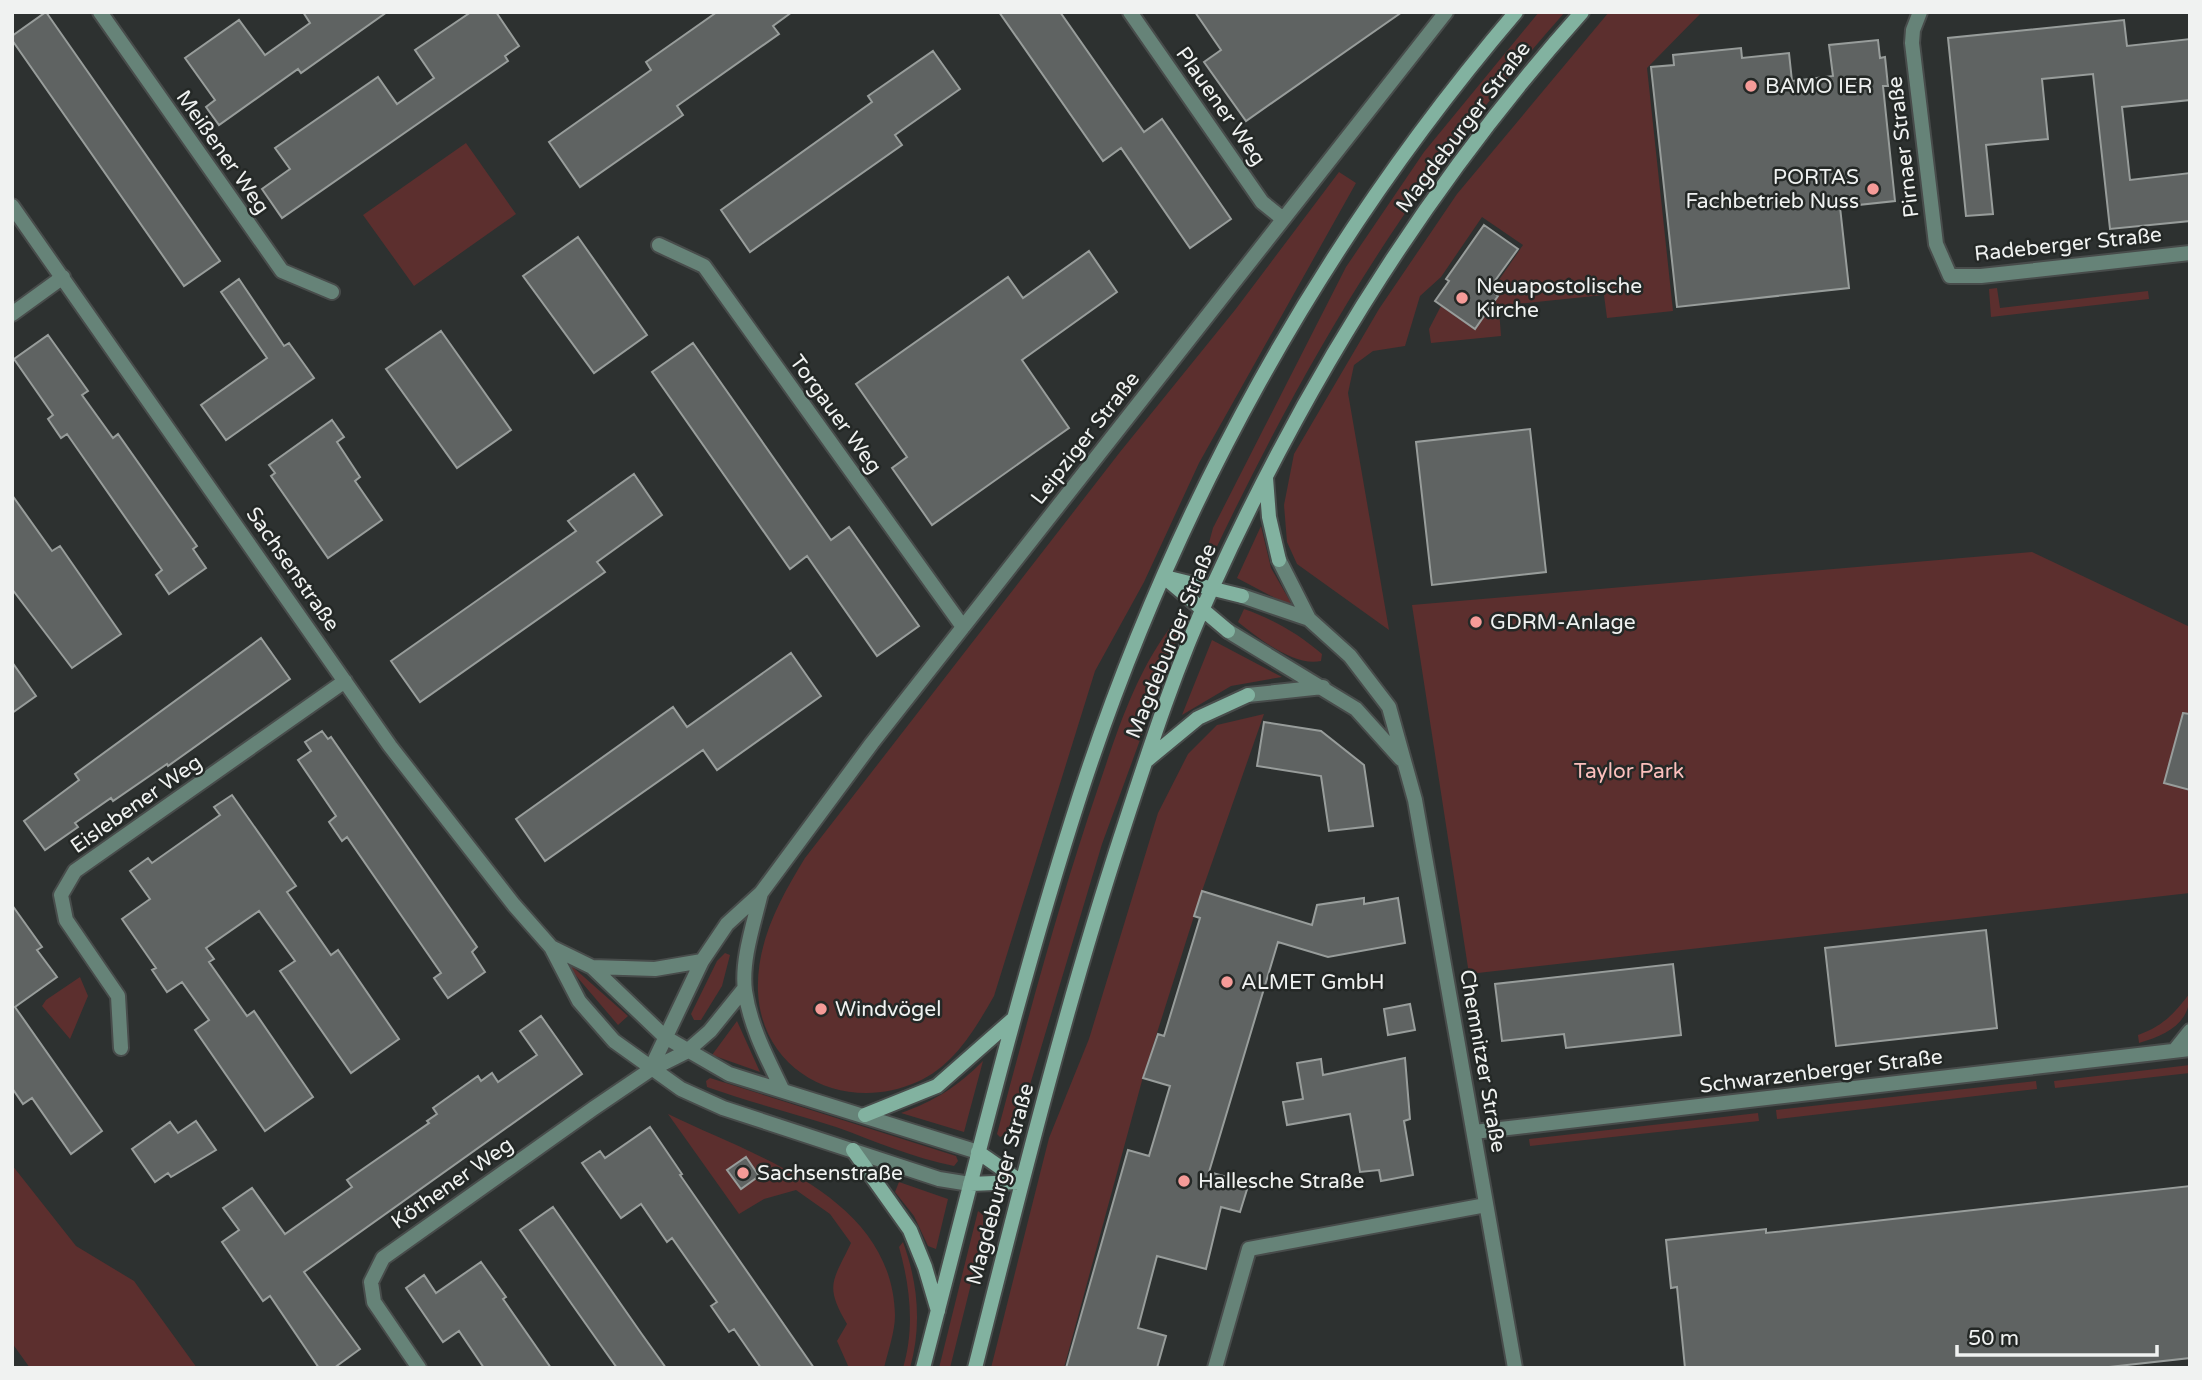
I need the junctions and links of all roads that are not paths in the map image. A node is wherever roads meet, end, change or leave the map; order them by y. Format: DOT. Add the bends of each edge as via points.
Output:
graph roads {
  1 [pos="100,12"];
  2 [pos="1130,12"];
  3 [pos="1446,12"];
  4 [pos="1516,12"];
  5 [pos="1582,12"];
  6 [pos="1920,12"];
  7 [pos="12,206"];
  8 [pos="1283,219"];
  9 [pos="659,245"];
  10 [pos="2190,253"];
  11 [pos="1950,276"];
  12 [pos="63,277"];
  13 [pos="332,292"];
  14 [pos="12,314"];
  15 [pos="1266,477"];
  16 [pos="1279,560"];
  17 [pos="1164,577"];
  18 [pos="1212,588"];
  19 [pos="1242,596"];
  20 [pos="1202,611"];
  21 [pos="1309,619"];
  22 [pos="963,627"];
  23 [pos="1228,631"];
  24 [pos="345,681"];
  25 [pos="1323,687"];
  26 [pos="1248,695"];
  27 [pos="1144,762"];
  28 [pos="1404,763"];
  29 [pos="761,893"];
  30 [pos="551,947"];
  31 [pos="702,961"];
  32 [pos="592,967"];
  33 [pos="744,989"];
  34 [pos="1013,1019"];
  35 [pos="2190,1031"];
  36 [pos="665,1037"];
  37 [pos="121,1048"];
  38 [pos="2190,1049"];
  39 [pos="2174,1051"];
  40 [pos="686,1052"];
  41 [pos="650,1070"];
  42 [pos="782,1089"];
  43 [pos="865,1115"];
  44 [pos="1474,1132"];
  45 [pos="853,1150"];
  46 [pos="978,1152"];
  47 [pos="1021,1182"];
  48 [pos="970,1184"];
  49 [pos="1486,1205"];
  50 [pos="938,1312"];
  51 [pos="419,1368"];
  52 [pos="923,1368"];
  53 [pos="975,1368"];
  54 [pos="1215,1368"];
  55 [pos="1515,1368"];
  1 -- 13 [label="street, Meißener Weg" via="282,271"];
  2 -- 8 [label="street, Plauener Weg" via="1262,202"];
  3 -- 8 [label="street, Leipziger Straße"];
  4 -- 17 [label="main road, Magdeburger Straße" via="1448,94 1359,215 1235,425"];
  5 -- 15 [label="main road, Magdeburger Straße" via="1444,181 1342,337"];
  6 -- 11 [label="street, Pirnaer Straße" via="1912,43 1936,244"];
  7 -- 12 [label="street, Sachsenstraße"];
  8 -- 22 [label="street, Leipziger Straße"];
  9 -- 22 [label="street, Torgauer Weg" via="704,266"];
  10 -- 11 [label="street, Radeberger Straße"];
  12 -- 14 [label="street"];
  12 -- 24 [label="street, Sachsenstraße"];
  15 -- 16 [label="main road"];
  15 -- 18 [label="main road, Magdeburger Straße"];
  16 -- 21 [label="street, Chemnitzer Straße"];
  17 -- 18 [label="main road"];
  17 -- 20 [label="main road"];
  17 -- 34 [label="main road, Magdeburger Straße" via="1081,794"];
  18 -- 19 [label="main road"];
  18 -- 20 [label="main road, Magdeburger Straße"];
  19 -- 21 [label="street, Chemnitzer Straße"];
  20 -- 23 [label="main road"];
  20 -- 27 [label="main road, Magdeburger Straße"];
  21 -- 28 [label="street, Chemnitzer Straße" via="1378,689 1389,707"];
  22 -- 29 [label="street, Leipziger Straße"];
  23 -- 25 [label="street, Chemnitzer Straße"];
  24 -- 30 [label="street, Sachsenstraße" via="443,815"];
  24 -- 37 [label="street, Eislebener Weg" via="75,871 61,895 66,920 118,996"];
  25 -- 26 [label="street"];
  25 -- 28 [label="street, Chemnitzer Straße" via="1356,709"];
  26 -- 27 [label="main road" via="1198,718"];
  27 -- 47 [label="main road, Magdeburger Straße" via="1100,899"];
  28 -- 44 [label="street, Chemnitzer Straße" via="1415,800"];
  29 -- 31 [label="street, Leipziger Straße" via="727,924"];
  29 -- 33 [label="street, Leipziger Straße"];
  30 -- 32 [label="street, Sachsenstraße"];
  30 -- 41 [label="street, Sachsenstraße" via="579,1001 614,1041"];
  31 -- 32 [label="street" via="655,969"];
  31 -- 36 [label="street, Leipziger Straße"];
  32 -- 36 [label="street, Sachsenstraße"];
  33 -- 40 [label="street"];
  33 -- 42 [label="street, Leipziger Straße" via="757,1036"];
  34 -- 43 [label="main road" via="937,1086"];
  34 -- 46 [label="main road, Magdeburger Straße"];
  35 -- 39 [label="street"];
  36 -- 40 [label="street, Sachsenstraße"];
  36 -- 41 [label="street, Leipziger Straße"];
  38 -- 39 [label="street, Schwarzenberger Straße"];
  39 -- 44 [label="street, Schwarzenberger Straße"];
  40 -- 41 [label="street"];
  40 -- 42 [label="street, Sachsenstraße" via="729,1074"];
  41 -- 45 [label="street, Sachsenstraße" via="723,1108"];
  41 -- 51 [label="street, Köthener Weg" via="383,1258 371,1282 374,1302"];
  42 -- 43 [label="street, Sachsenstraße"];
  43 -- 46 [label="street, Sachsenstraße"];
  44 -- 49 [label="street, Chemnitzer Straße"];
  45 -- 48 [label="street, Sachsenstraße" via="939,1179"];
  45 -- 50 [label="main road" via="910,1230"];
  46 -- 47 [label="main road"];
  46 -- 48 [label="main road, Magdeburger Straße"];
  47 -- 48 [label="main road"];
  47 -- 53 [label="main road, Magdeburger Straße"];
  48 -- 50 [label="main road, Magdeburger Straße"];
  49 -- 54 [label="street" via="1249,1249"];
  49 -- 55 [label="street, Chemnitzer Straße"];
  50 -- 52 [label="main road, Magdeburger Straße"];
}
